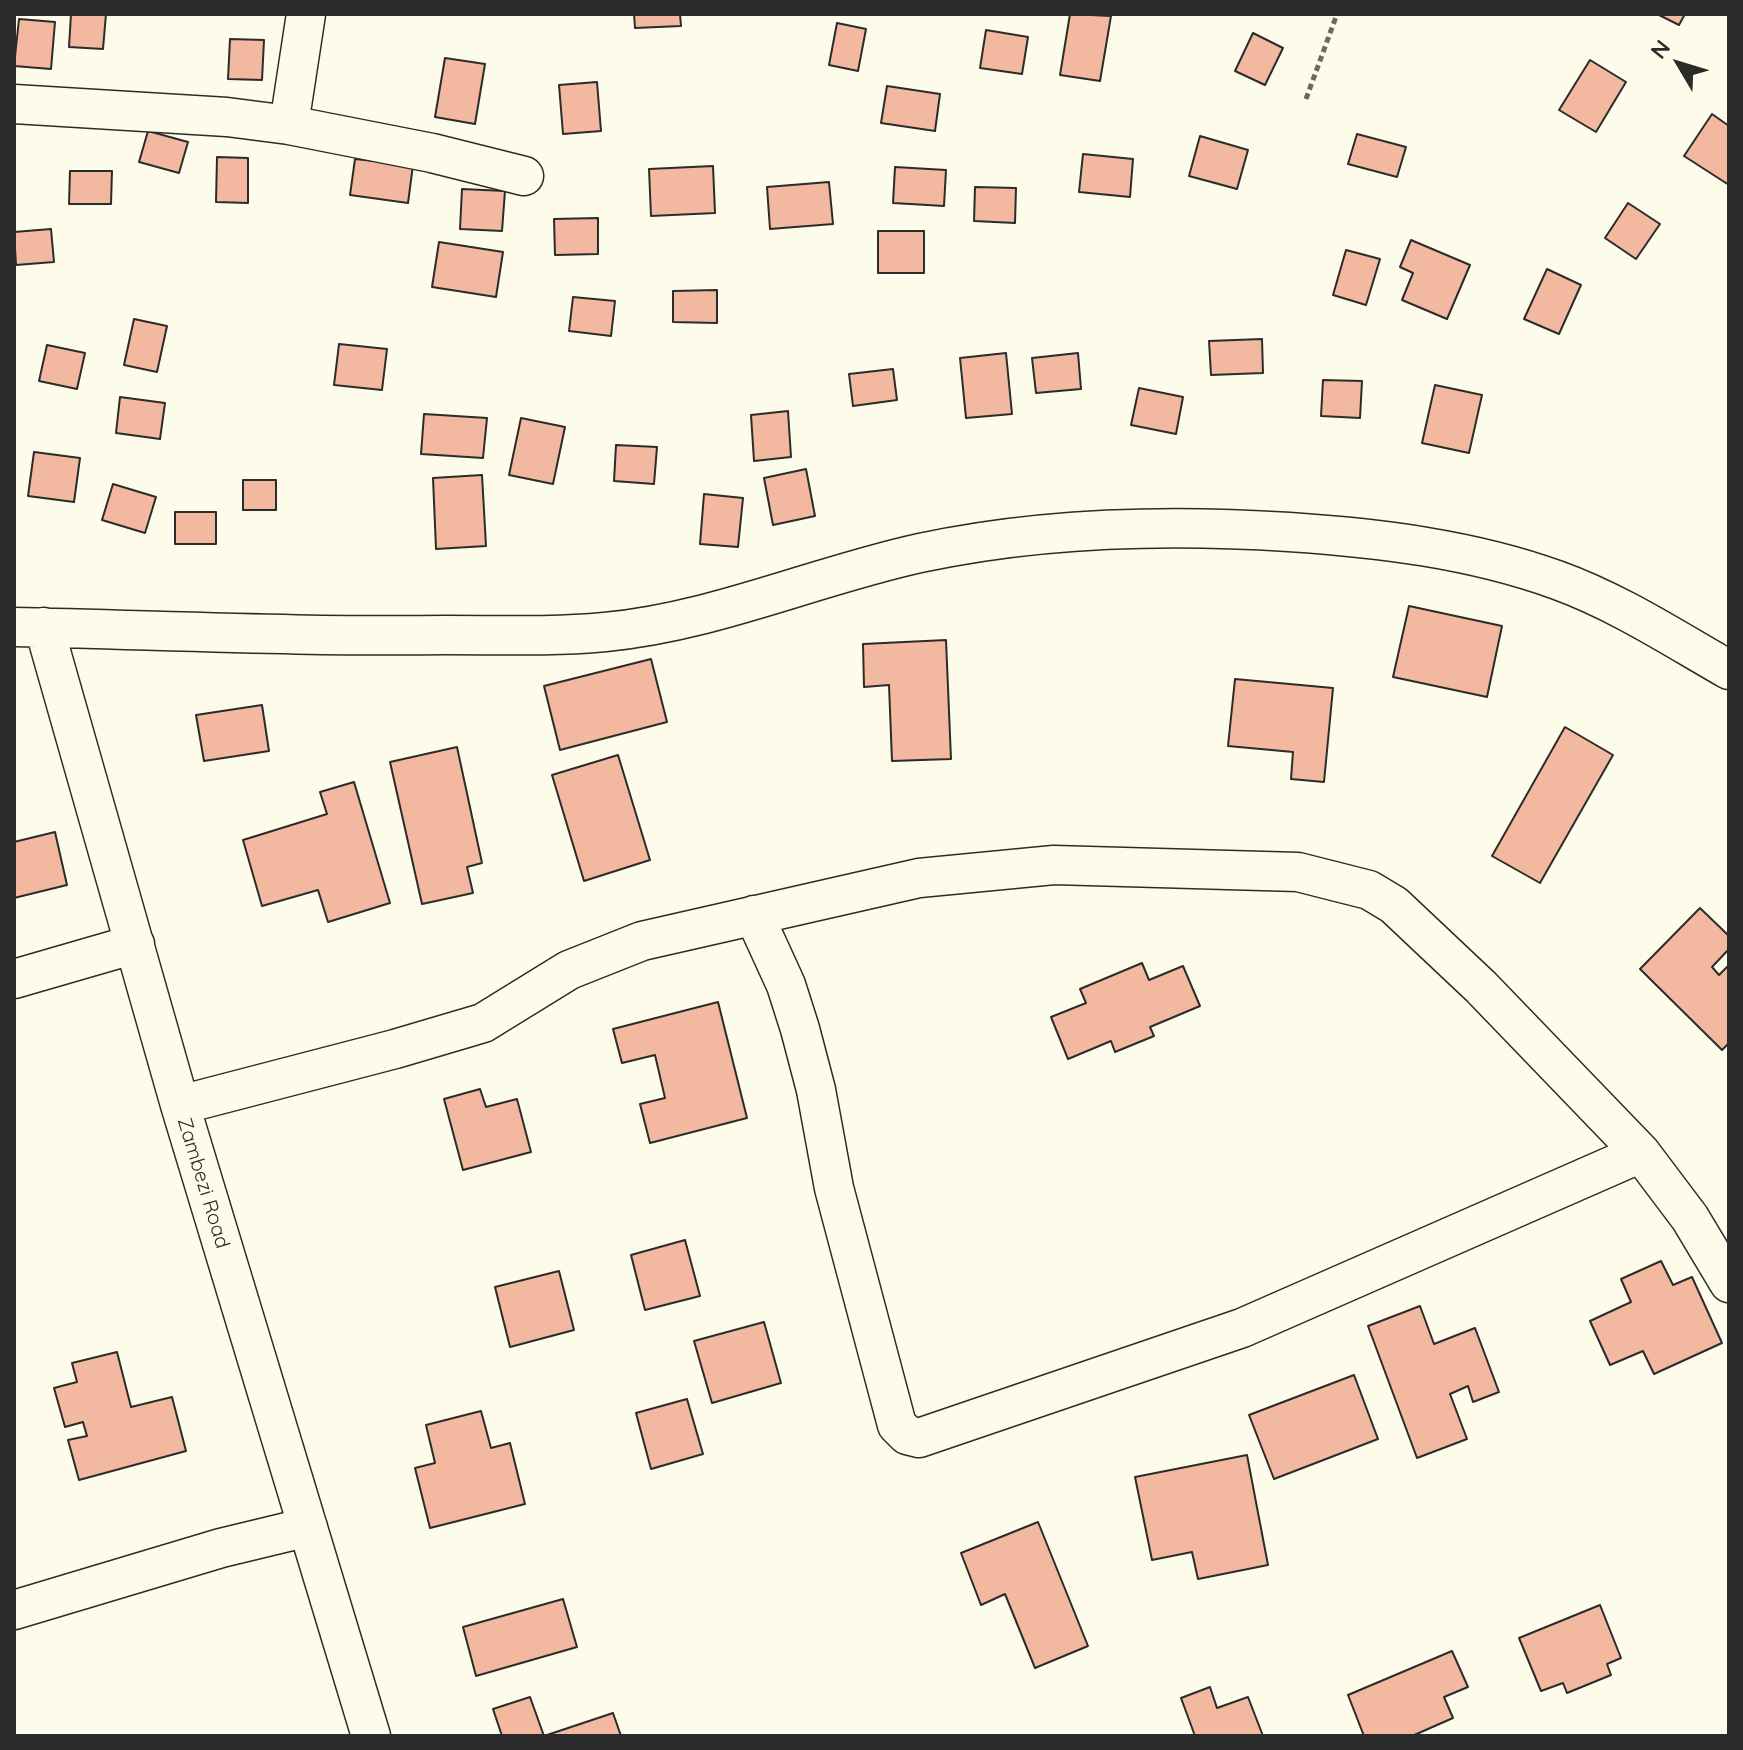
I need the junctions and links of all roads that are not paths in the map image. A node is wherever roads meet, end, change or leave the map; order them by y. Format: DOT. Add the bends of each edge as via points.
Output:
graph roads {
  1 [pos="306,14"];
  2 [pos="14,104"];
  3 [pos="289,125"];
  4 [pos="524,176"];
  5 [pos="29,627"];
  6 [pos="1729,670"];
  7 [pos="754,915"];
  8 [pos="135,944"];
  9 [pos="14,979"];
  10 [pos="180,1105"];
  11 [pos="1641,1153"];
  12 [pos="1729,1283"];
  13 [pos="308,1527"];
  14 [pos="14,1610"];
  15 [pos="371,1736"];
  1 -- 3 [label="street"];
  2 -- 3 [label="street"];
  3 -- 4 [label="street"];
  5 -- 6 [label="street" via="369,636 607,632 730,608 857,567 974,542 1090,531 1238,529 1419,545 1487,559 1557,580 1616,606"];
  5 -- 8 [label="street, Zambezi Road"];
  7 -- 10 [label="street" via="606,954 569,970 483,1023"];
  7 -- 11 [label="street" via="919,878 1054,865 1298,872 1355,886 1394,905"];
  7 -- 11 [label="street" via="800,1029 834,1188 897,1425 907,1435 919,1438 1242,1328"];
  8 -- 9 [label="street"];
  8 -- 10 [label="street, Zambezi Road"];
  10 -- 13 [label="street, Zambezi Road"];
  11 -- 12 [label="street" via="1690,1218"];
  13 -- 14 [label="street"];
  13 -- 15 [label="street, Zambezi Road"];
}
